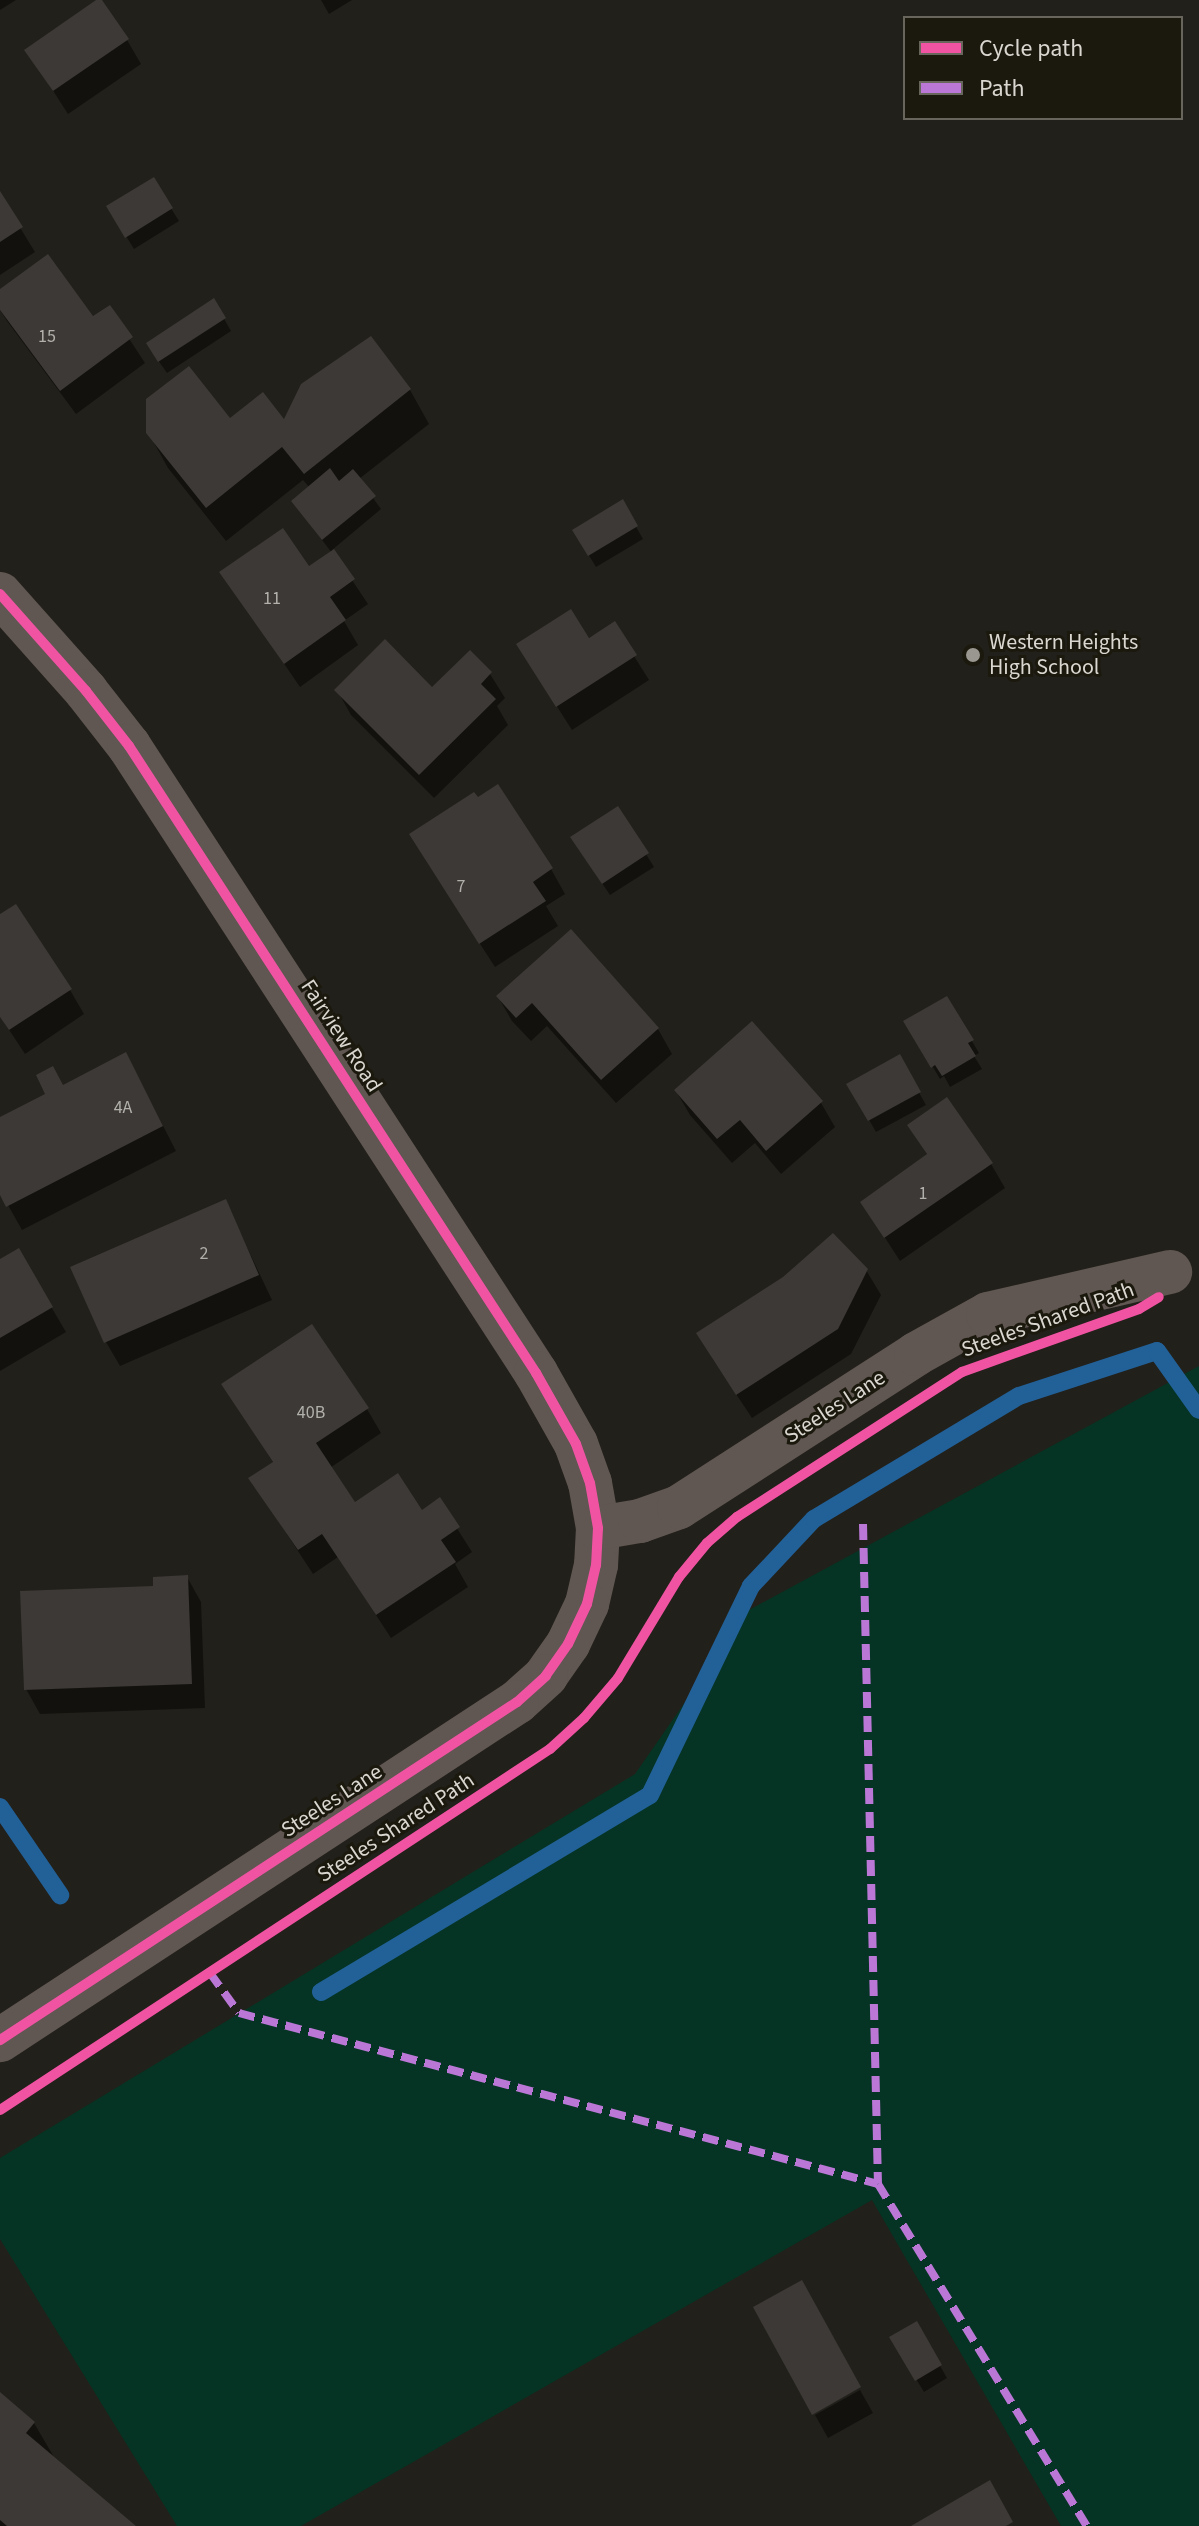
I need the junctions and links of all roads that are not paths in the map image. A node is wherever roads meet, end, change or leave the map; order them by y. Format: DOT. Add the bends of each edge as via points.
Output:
graph roads {
  1 [pos="0,594"];
  2 [pos="1170,1272"];
  3 [pos="598,1528"];
  4 [pos="0,2040"];
  1 -- 3 [label="street, Fairview Road" via="129,746 536,1373 576,1444"];
  2 -- 3 [label="street, Steeles Lane" via="988,1314 916,1354 679,1507"];
  3 -- 4 [label="street, Steeles Lane" via="587,1604 546,1676 517,1702"];
}
